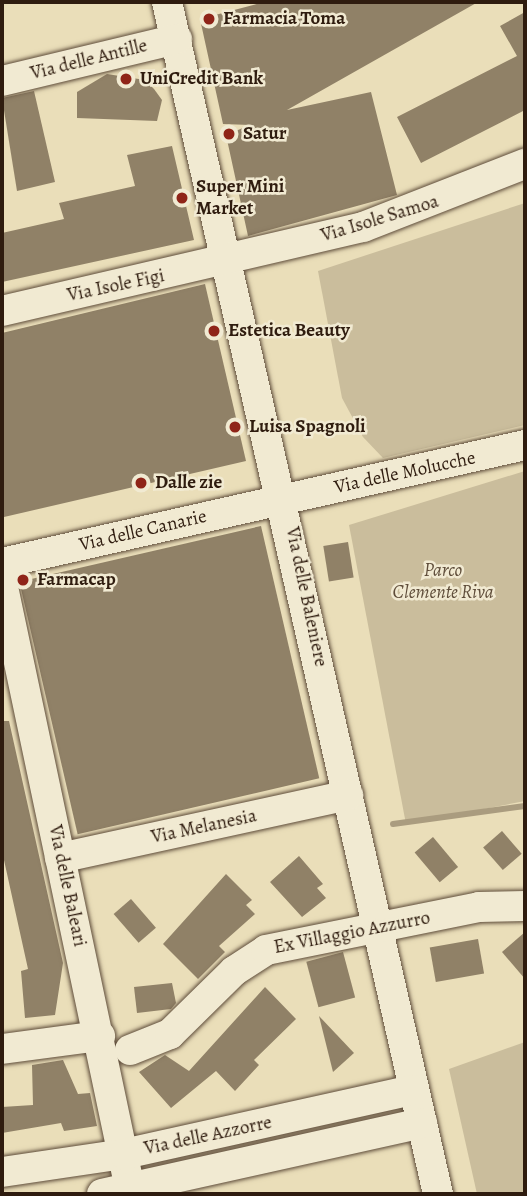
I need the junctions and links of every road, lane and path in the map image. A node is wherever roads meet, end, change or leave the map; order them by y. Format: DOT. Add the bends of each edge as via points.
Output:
graph roads {
  1 [pos="167,2"];
  2 [pos="177,39"];
  3 [pos="2,81"];
  4 [pos="525,164"];
  5 [pos="230,261"];
  6 [pos="2,311"];
  7 [pos="525,445"];
  8 [pos="285,499"];
  9 [pos="2,563"];
  10 [pos="2,582"];
  11 [pos="348,795"];
  12 [pos="61,858"];
  13 [pos="525,906"];
  14 [pos="377,930"];
  15 [pos="100,1036"];
  16 [pos="2,1049"];
  17 [pos="130,1050"];
  18 [pos="413,1090"];
  19 [pos="422,1123"];
  20 [pos="124,1154"];
  21 [pos="2,1172"];
  22 [pos="116,1192"];
  23 [pos="438,1194"];
  1 -- 2 [label="street, Via delle Baleniere"];
  2 -- 3 [label="street, Via delle Antille"];
  2 -- 5 [label="street, Via delle Baleniere"];
  4 -- 5 [label="street, Via Isole Samoa" via="402,215"];
  5 -- 6 [label="street, Via Isole Figi"];
  5 -- 8 [label="street, Via delle Baleniere"];
  7 -- 8 [label="street, Via delle Molucche"];
  8 -- 9 [label="street, Via delle Canarie"];
  8 -- 11 [label="street, Via delle Baleniere"];
  10 -- 12 [label="street, Via delle Baleari"];
  11 -- 12 [label="street, Via Melanesia"];
  11 -- 14 [label="street, Via delle Baleniere"];
  12 -- 15 [label="street, Via delle Baleari"];
  13 -- 14 [label="street, Ex Villaggio Azzurro" via="479,907"];
  14 -- 17 [label="street, Ex Villaggio Azzurro" via="266,950 234,971 170,1034"];
  14 -- 18 [label="street, Via delle Baleniere"];
  15 -- 16 [label="street"];
  15 -- 20 [label="street, Via delle Baleari"];
  18 -- 19 [label="street, Via delle Baleniere"];
  18 -- 20 [label="street, Via delle Azzorre"];
  19 -- 22 [label="street, Via delle Azzorre"];
  19 -- 23 [label="street, Via delle Baleniere"];
  20 -- 21 [label="street, Via delle Azzorre"];
  20 -- 22 [label="street, Via delle Baleari"];
}
